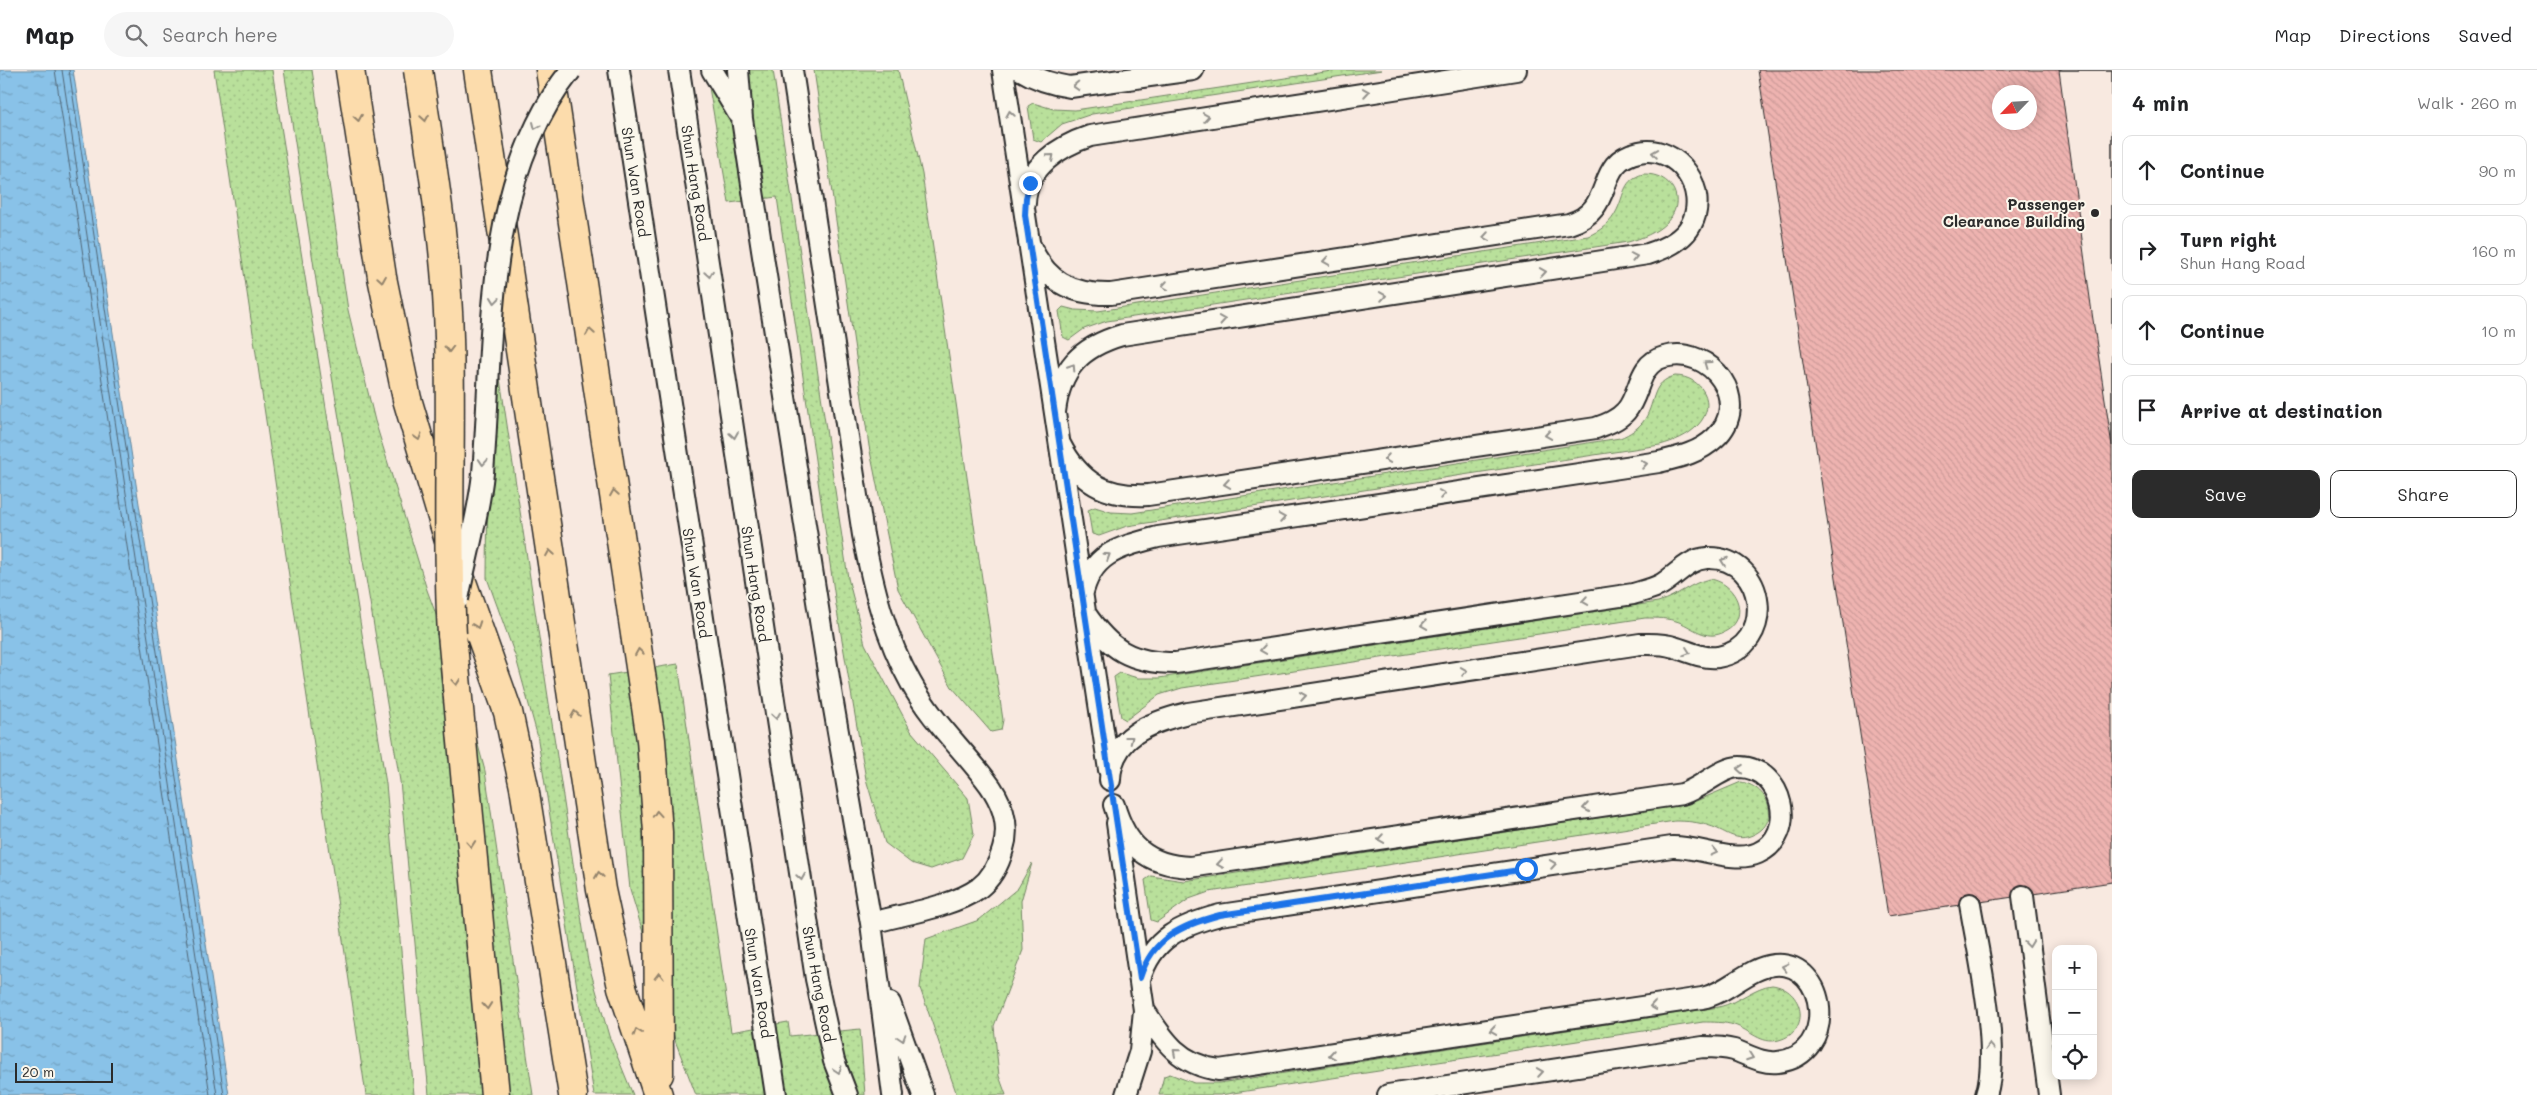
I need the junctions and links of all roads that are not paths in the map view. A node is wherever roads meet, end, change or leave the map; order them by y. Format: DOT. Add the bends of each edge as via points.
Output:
graph roads {
  1 [pos="350,70"];
  2 [pos="418,70"];
  3 [pos="478,70"];
  4 [pos="550,70"];
  5 [pos="571,70"];
  6 [pos="619,70"];
  7 [pos="678,70"];
  8 [pos="712,70"];
  9 [pos="738,70"];
  10 [pos="792,70"];
  11 [pos="1003,70"];
  12 [pos="1021,70"];
  13 [pos="1194,70"];
  14 [pos="1516,70"];
  15 [pos="742,119"];
  16 [pos="1025,215"];
  17 [pos="1029,243"];
  18 [pos="1055,412"];
  19 [pos="1060,444"];
  20 [pos="1084,605"];
  21 [pos="452,634"];
  22 [pos="1110,780"];
  23 [pos="1114,805"];
  24 [pos="2023,896"];
  25 [pos="1970,904"];
  26 [pos="871,923"];
  27 [pos="1140,978"];
  28 [pos="1144,1010"];
  29 [pos="495,1095"];
  30 [pos="573,1095"];
  31 [pos="658,1095"];
  32 [pos="776,1095"];
  33 [pos="847,1095"];
  34 [pos="893,1095"];
  35 [pos="923,1095"];
  36 [pos="1126,1095"];
  37 [pos="1388,1095"];
  38 [pos="1986,1095"];
  39 [pos="2049,1095"];
  1 -- 30 [label="highway, one-way" via="385,297 407,399 457,568 508,712 524,787"];
  2 -- 21 [label="highway, one-way, bridge" via="447,292 450,398 448,578"];
  31 -- 3 [label="highway, one-way" via="622,988 601,890"];
  31 -- 4 [label="highway, one-way" via="658,832 655,784 622,541"];
  5 -- 21 [label="lane, one-way, bridge" via="540,118 525,151 507,213 494,307 482,476"];
  6 -- 32 [label="lane, Shun Wan Road"];
  7 -- 33 [label="lane, Shun Hang Road, one-way" via="816,979 834,1060"];
  8 -- 15 [label="lane"];
  9 -- 15 [label="lane"];
  10 -- 26 [label="lane" via="863,535 874,588 896,653 911,682 950,739 985,778 1003,811 1006,828 1000,859 993,874 980,887 947,902"];
  16 -- 11 [label="lane, one-way"];
  13 -- 12 [label="lane, one-way" via="1070,87 1054,85"];
  16 -- 14 [label="lane, one-way" via="1026,198 1037,169 1061,148 1090,136"];
  15 -- 26 [label="lane"];
  16 -- 17 [label="lane"];
  17 -- 18 [label="lane"];
  18 -- 17 [label="lane, one-way" via="1060,388 1074,362 1093,345 1104,341 1648,254 1673,243 1691,226 1697,191 1691,178 1673,159 1641,152 1629,155 1612,167 1590,215 1569,224 1111,294 1082,293 1060,283 1041,265"];
  18 -- 19 [label="lane"];
  19 -- 20 [label="lane"];
  20 -- 19 [label="lane, one-way" via="1089,574 1095,565 1119,549 1158,537 1659,462 1687,455 1716,437 1728,415 1729,403 1724,383 1710,365 1688,354 1664,357 1646,369 1627,410 1614,421 1596,428 1132,496 1102,490 1084,478"];
  20 -- 22 [label="lane"];
  22 -- 20 [label="lane, one-way" via="1113,758 1126,741 1152,725 1188,713 1640,644 1672,646 1705,657 1718,657 1741,647 1748,638 1757,617 1757,593 1745,573 1734,565 1724,560 1705,558 1685,565 1660,585 1633,594 1176,663 1142,660 1126,654 1098,633"];
  21 -- 29 [label="highway, one-way"];
  22 -- 23 [label="lane"];
  23 -- 27 [label="lane"];
  27 -- 23 [label="lane, one-way" via="1148,958 1162,941 1188,925 1220,915 1672,847 1688,846 1732,856 1747,856 1758,853 1776,838 1781,829 1782,805 1772,784 1762,775 1741,767 1730,768 1682,794 1190,867 1162,863 1140,851 1124,831"];
  24 -- 39 [label="lane, one-way"];
  38 -- 25 [label="lane, one-way" via="1992,1079 1991,1045"];
  26 -- 34 [label="lane"];
  26 -- 35 [label="lane, one-way" via="890,1003"];
  27 -- 28 [label="lane"];
  28 -- 36 [label="lane" via="1140,1051"];
  37 -- 28 [label="lane, one-way" via="1703,1047 1722,1047 1752,1058 1777,1062 1804,1051 1814,1040 1821,1012 1813,988 1797,970 1775,965 1753,972 1723,991 1702,998 1219,1070 1204,1068 1183,1058 1163,1040"];
}
